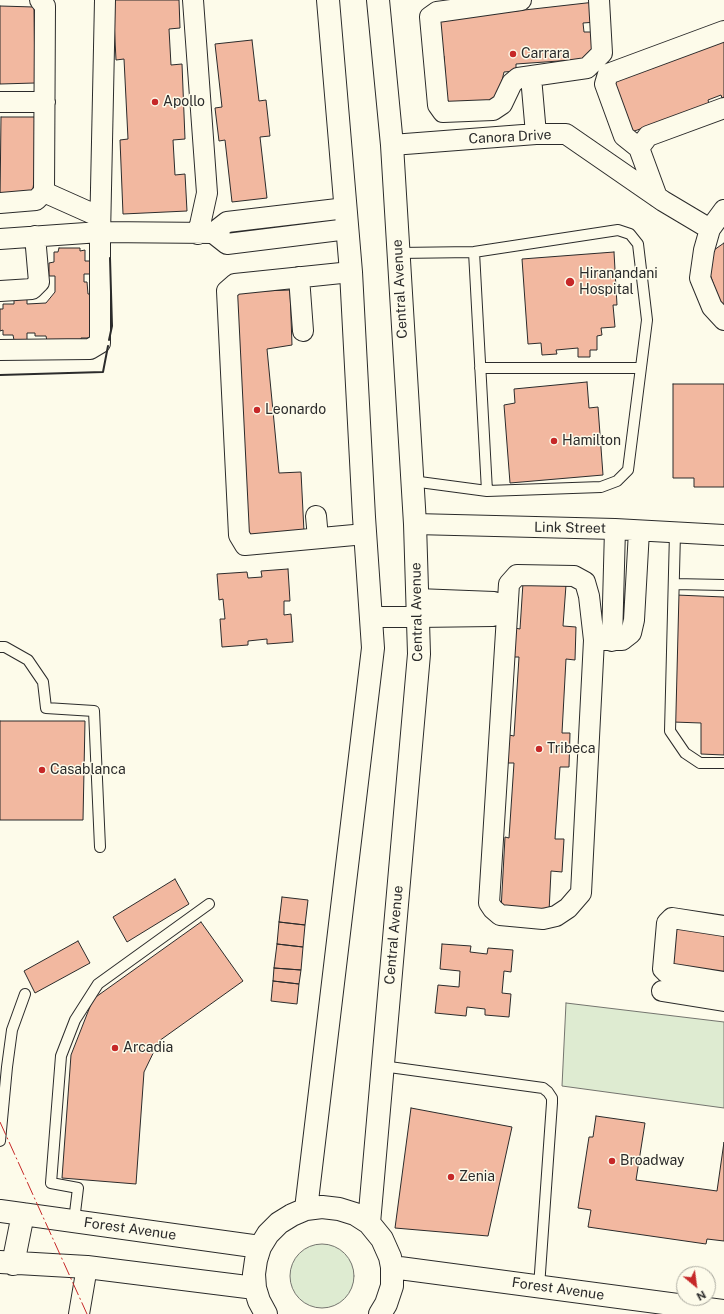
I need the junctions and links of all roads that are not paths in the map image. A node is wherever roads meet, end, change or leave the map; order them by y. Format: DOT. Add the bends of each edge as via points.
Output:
graph roads {
  1 [pos="40,0"];
  2 [pos="105,0"];
  3 [pos="193,0"];
  4 [pos="328,0"];
  5 [pos="378,0"];
  6 [pos="521,0"];
  7 [pos="599,0"];
  8 [pos="724,31"];
  9 [pos="531,77"];
  10 [pos="0,102"];
  11 [pos="44,102"];
  12 [pos="724,108"];
  13 [pos="536,134"];
  14 [pos="392,145"];
  15 [pos="639,148"];
  16 [pos="44,192"];
  17 [pos="657,196"];
  18 [pos="0,203"];
  19 [pos="724,210"];
  20 [pos="347,218"];
  21 [pos="100,224"];
  22 [pos="710,229"];
  23 [pos="206,233"];
  24 [pos="35,236"];
  25 [pos="0,239"];
  26 [pos="474,252"];
  27 [pos="398,253"];
  28 [pos="350,272"];
  29 [pos="299,277"];
  30 [pos="0,291"];
  31 [pos="724,320"];
  32 [pos="303,331"];
  33 [pos="0,350"];
  34 [pos="480,368"];
  35 [pos="641,368"];
  36 [pos="412,481"];
  37 [pos="487,491"];
  38 [pos="316,516"];
  39 [pos="415,524"];
  40 [pos="615,529"];
  41 [pos="639,531"];
  42 [pos="676,533"];
  43 [pos="365,534"];
  44 [pos="724,535"];
  45 [pos="318,538"];
  46 [pos="674,584"];
  47 [pos="724,585"];
  48 [pos="417,608"];
  49 [pos="493,609"];
  50 [pos="371,617"];
  51 [pos="603,641"];
  52 [pos="0,647"];
  53 [pos="724,763"];
  54 [pos="100,847"];
  55 [pos="210,904"];
  56 [pos="724,926"];
  57 [pos="724,982"];
  58 [pos="662,991"];
  59 [pos="25,994"];
  60 [pos="724,1001"];
  61 [pos="382,1066"];
  62 [pos="0,1141"];
  63 [pos="306,1209"];
  64 [pos="0,1211"];
  65 [pos="23,1214"];
  66 [pos="74,1221"];
  67 [pos="369,1223"];
  68 [pos="260,1247"];
  69 [pos="7,1263"];
  70 [pos="392,1267"];
  71 [pos="87,1268"];
  72 [pos="539,1287"];
  73 [pos="255,1288"];
  74 [pos="724,1312"];
  75 [pos="79,1314"];
  76 [pos="266,1314"];
  77 [pos="380,1314"];
  1 -- 11 [label="street" via="44,6"];
  2 -- 21 [label="street"];
  3 -- 23 [label="street" via="207,194"];
  4 -- 20 [label="main road"];
  5 -- 14 [label="main road, Central Avenue"];
  6 -- 9 [label="street" via="437,12 430,17 438,105 443,112 493,110 502,104 512,83 518,78"];
  7 -- 9 [label="street" via="602,53 587,68"];
  8 -- 15 [label="street" via="608,74 605,84 624,136"];
  9 -- 13 [label="street"];
  10 -- 11 [label="street"];
  11 -- 16 [label="street"];
  12 -- 15 [label="street" via="648,136"];
  13 -- 14 [label="street, Canora Drive"];
  13 -- 17 [label="street, Canora Drive" via="566,134"];
  14 -- 27 [label="main road, Central Avenue"];
  15 -- 17 [label="street"];
  16 -- 18 [label="street" via="36,200"];
  16 -- 21 [label="street"];
  17 -- 22 [label="street, Canora Drive"];
  19 -- 22 [label="street"];
  20 -- 23 [label="street" via="228,244"];
  20 -- 28 [label="main road"];
  21 -- 23 [label="street"];
  21 -- 24 [label="street"];
  21 -- 33 [label="street" via="100,342 90,349"];
  22 -- 31 [label="street" via="700,278 712,307"];
  24 -- 25 [label="street"];
  24 -- 30 [label="street" via="39,282 32,289"];
  26 -- 27 [label="lane"];
  26 -- 34 [label="lane"];
  26 -- 35 [label="lane" via="618,230 630,234 638,244 647,320"];
  27 -- 36 [label="main road, Central Avenue"];
  28 -- 29 [label="street"];
  28 -- 43 [label="main road"];
  29 -- 32 [label="street"];
  29 -- 45 [label="street" via="235,284 227,291 239,535 245,545"];
  34 -- 35 [label="lane"];
  34 -- 37 [label="lane"];
  35 -- 37 [label="lane" via="628,470 617,481 601,487"];
  36 -- 37 [label="lane"];
  36 -- 39 [label="main road, Central Avenue"];
  38 -- 45 [label="street"];
  39 -- 40 [label="street, Link Street"];
  39 -- 48 [label="main road, Central Avenue"];
  40 -- 41 [label="street, Link Street"];
  40 -- 51 [label="street"];
  41 -- 42 [label="street, Link Street"];
  41 -- 51 [label="street" via="631,633 622,640"];
  42 -- 44 [label="street, Link Street"];
  42 -- 46 [label="lane"];
  43 -- 45 [label="street"];
  43 -- 50 [label="main road"];
  46 -- 47 [label="lane"];
  46 -- 53 [label="lane" via="670,731 685,753 700,763"];
  48 -- 49 [label="street"];
  48 -- 50 [label="street"];
  48 -- 61 [label="main road, Central Avenue" via="419,654"];
  50 -- 63 [label="main road" via="374,648"];
  51 -- 51 [label="street" via="581,893 568,908 556,916 543,919 500,915 489,903 509,584 517,575 574,576 585,582"];
  52 -- 54 [label="lane" via="5,647 28,660 43,682 46,708 94,711"];
  55 -- 66 [label="lane" via="98,984 75,1020 61,1056 51,1183 78,1188"];
  56 -- 57 [label="street" via="672,918 667,923 663,968 667,973"];
  58 -- 60 [label="street"];
  59 -- 62 [label="lane" via="12,1030"];
  61 -- 67 [label="main road, Central Avenue"];
  61 -- 72 [label="lane" via="543,1088 548,1092 552,1103"];
  63 -- 67 [label="main road" via="339,1209 355,1214"];
  63 -- 68 [label="main road" via="279,1223"];
  64 -- 65 [label="main road, Forest Avenue"];
  65 -- 66 [label="main road, Forest Avenue"];
  65 -- 69 [label="main road"];
  66 -- 68 [label="main road, Forest Avenue"];
  67 -- 70 [label="main road" via="382,1239"];
  68 -- 73 [label="main road" via="254,1274"];
  69 -- 71 [label="main road"];
  70 -- 72 [label="main road, Forest Avenue"];
  70 -- 77 [label="main road" via="392,1286"];
  71 -- 73 [label="main road"];
  71 -- 75 [label="street"];
  72 -- 74 [label="main road, Forest Avenue"];
  73 -- 76 [label="main road"];
}
